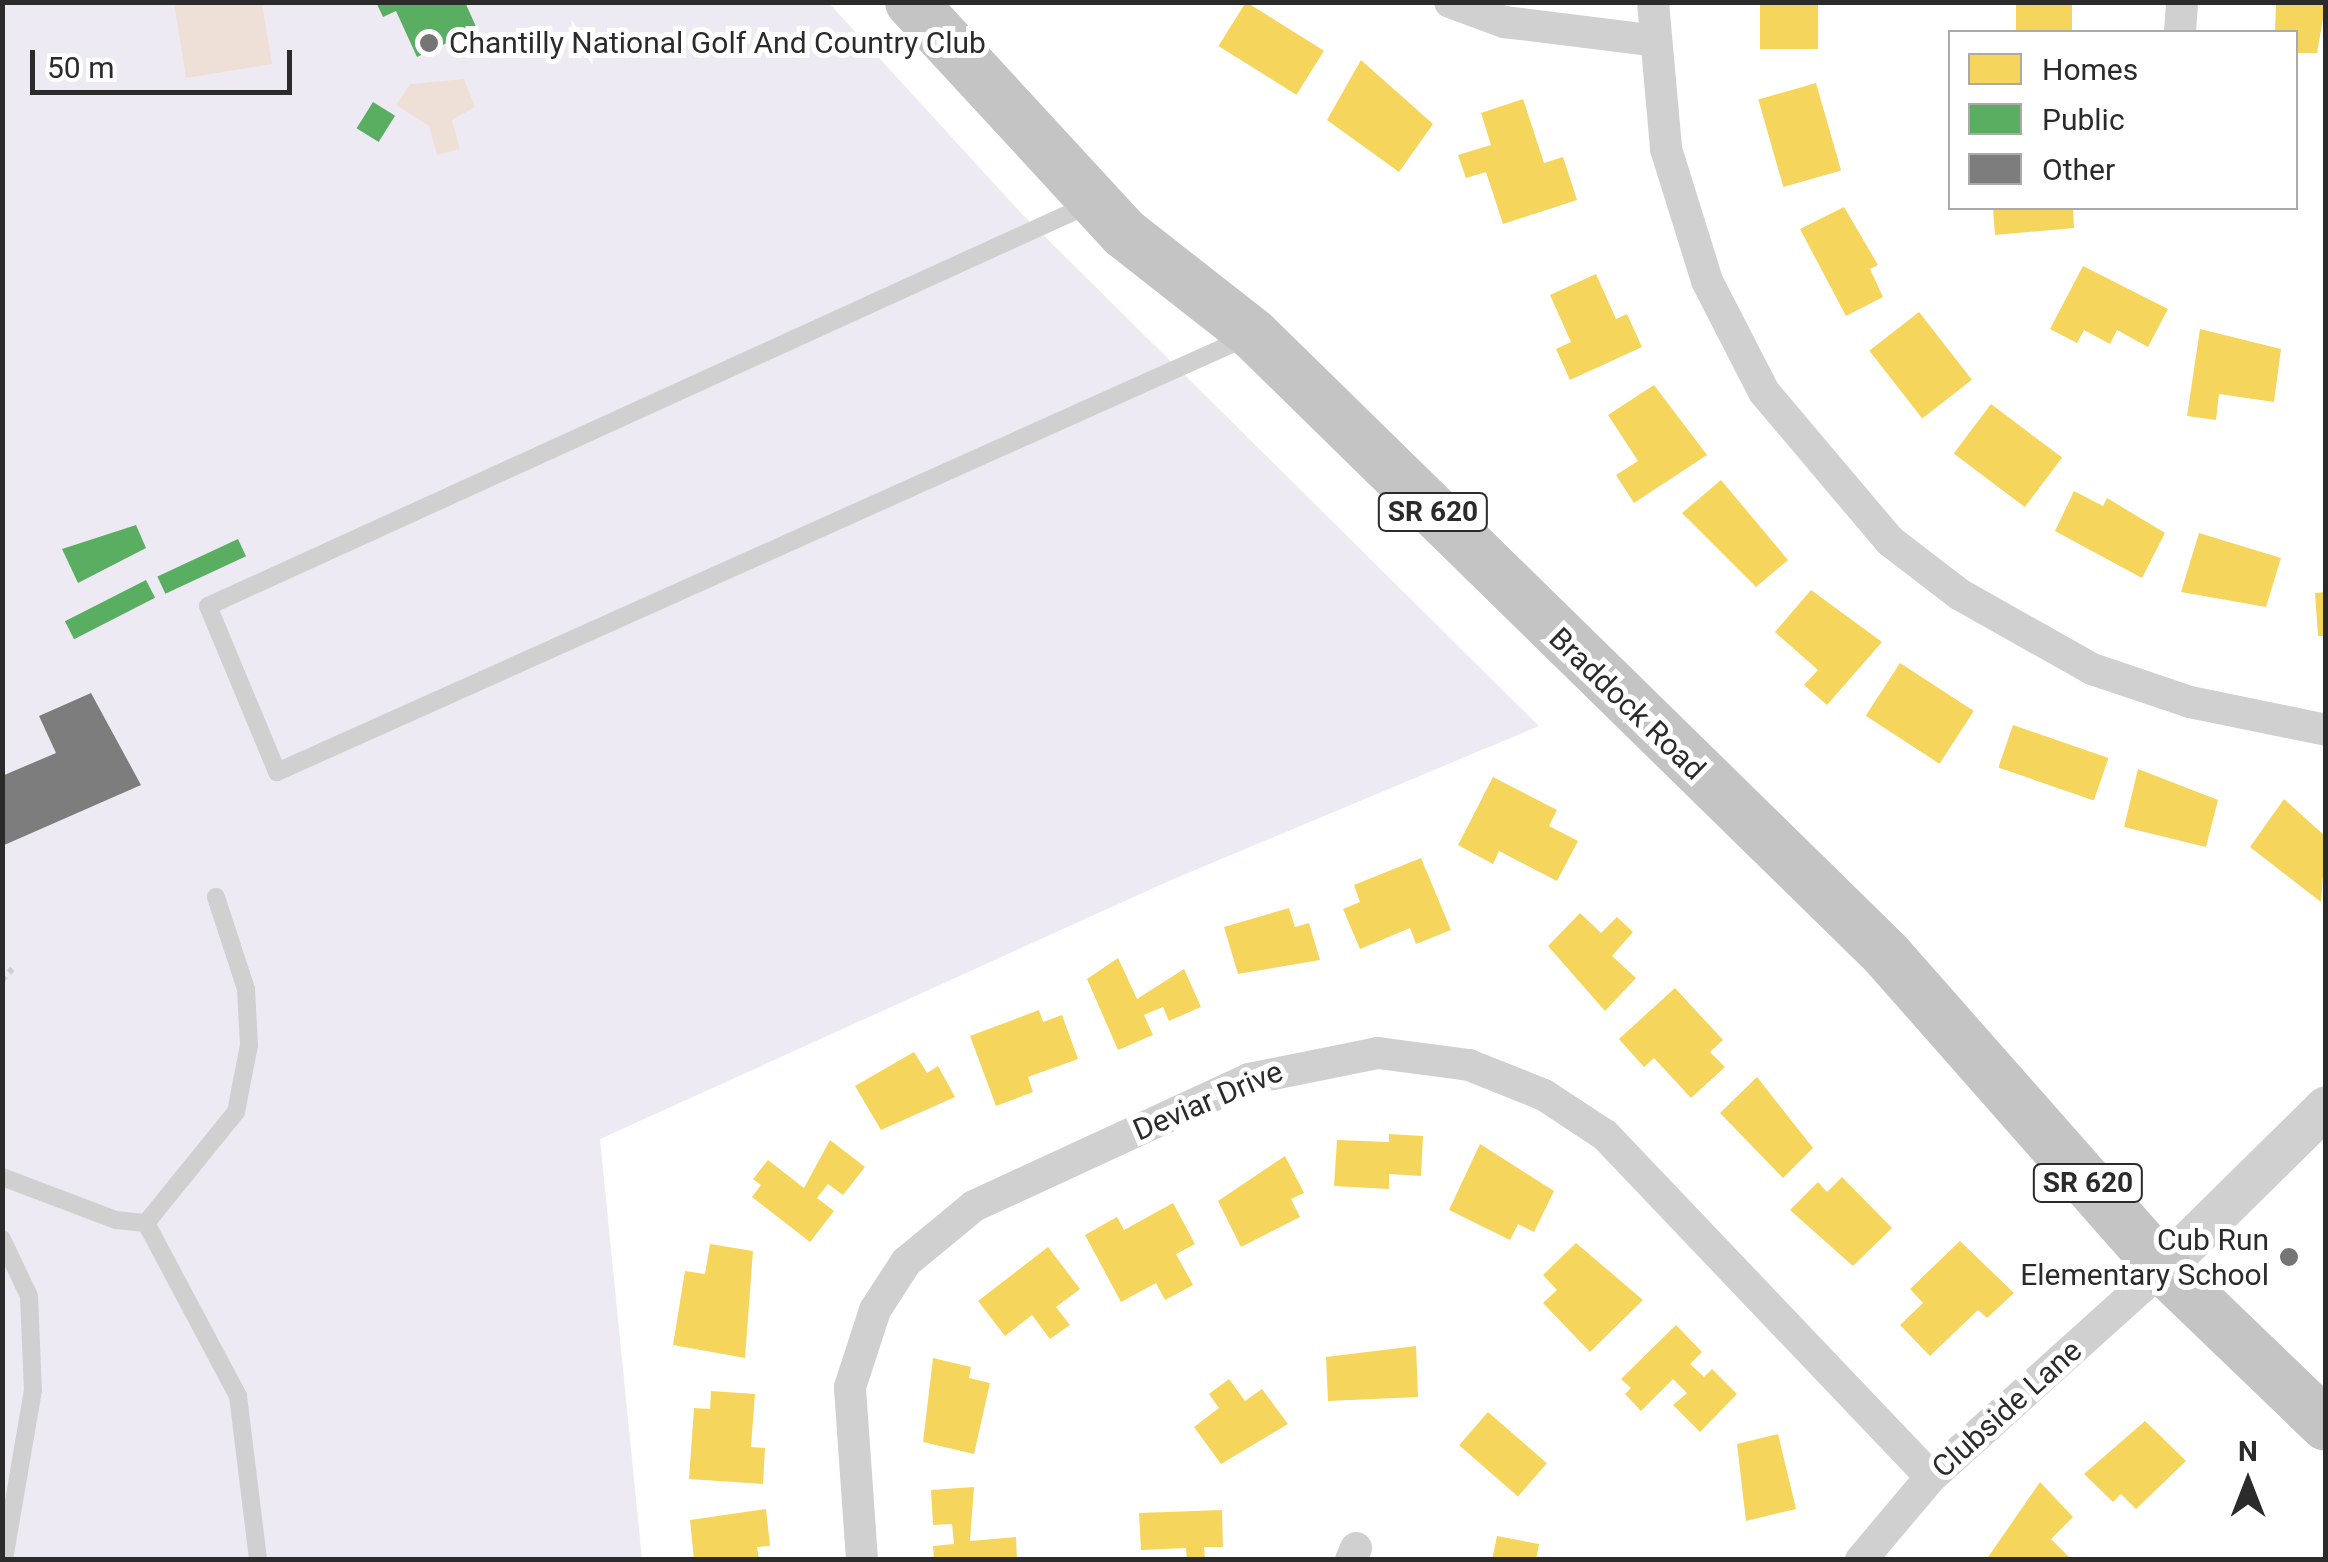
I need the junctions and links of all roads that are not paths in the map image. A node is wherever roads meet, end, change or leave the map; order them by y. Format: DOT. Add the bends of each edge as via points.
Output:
graph roads {
  1 [pos="911,2"];
  2 [pos="1450,2"];
  3 [pos="1653,2"];
  4 [pos="2182,2"];
  5 [pos="2180,30"];
  6 [pos="1650,40"];
  7 [pos="1098,200"];
  8 [pos="1254,334"];
  9 [pos="2326,730"];
  10 [pos="216,897"];
  11 [pos="2326,1107"];
  12 [pos="2,1177"];
  13 [pos="146,1223"];
  14 [pos="2,1239"];
  15 [pos="2163,1268"];
  16 [pos="2326,1425"];
  17 [pos="1931,1477"];
  18 [pos="4,1560"];
  19 [pos="258,1560"];
  20 [pos="862,1560"];
  21 [pos="1861,1560"];
  1 -- 7 [label="main road, Braddock Road / SR 620"];
  2 -- 6 [label="street" via="1504,22"];
  3 -- 6 [label="street"];
  4 -- 5 [label="street"];
  6 -- 9 [label="street" via="1666,149 1707,281 1764,392 1890,541 1959,594 2092,668 2190,702"];
  7 -- 8 [label="main road, Braddock Road / SR 620" via="1124,233"];
  7 -- 8 [label="lane" via="208,606 276,772"];
  8 -- 15 [label="main road, Braddock Road / SR 620" via="1886,954"];
  10 -- 13 [label="lane" via="246,988 245,1091"];
  11 -- 15 [label="street"];
  12 -- 13 [label="lane"];
  13 -- 19 [label="lane" via="218,1342 238,1396"];
  14 -- 18 [label="lane" via="29,1296 33,1390"];
  15 -- 16 [label="main road, Braddock Road / SR 620"];
  15 -- 17 [label="street, Clubside Lane"];
  17 -- 20 [label="street, Deviar Drive" via="1604,1135 1544,1095 1469,1065 1378,1053 1249,1079 974,1206 906,1262 874,1310 850,1387"];
  17 -- 21 [label="street, Clubside Lane"];
}
